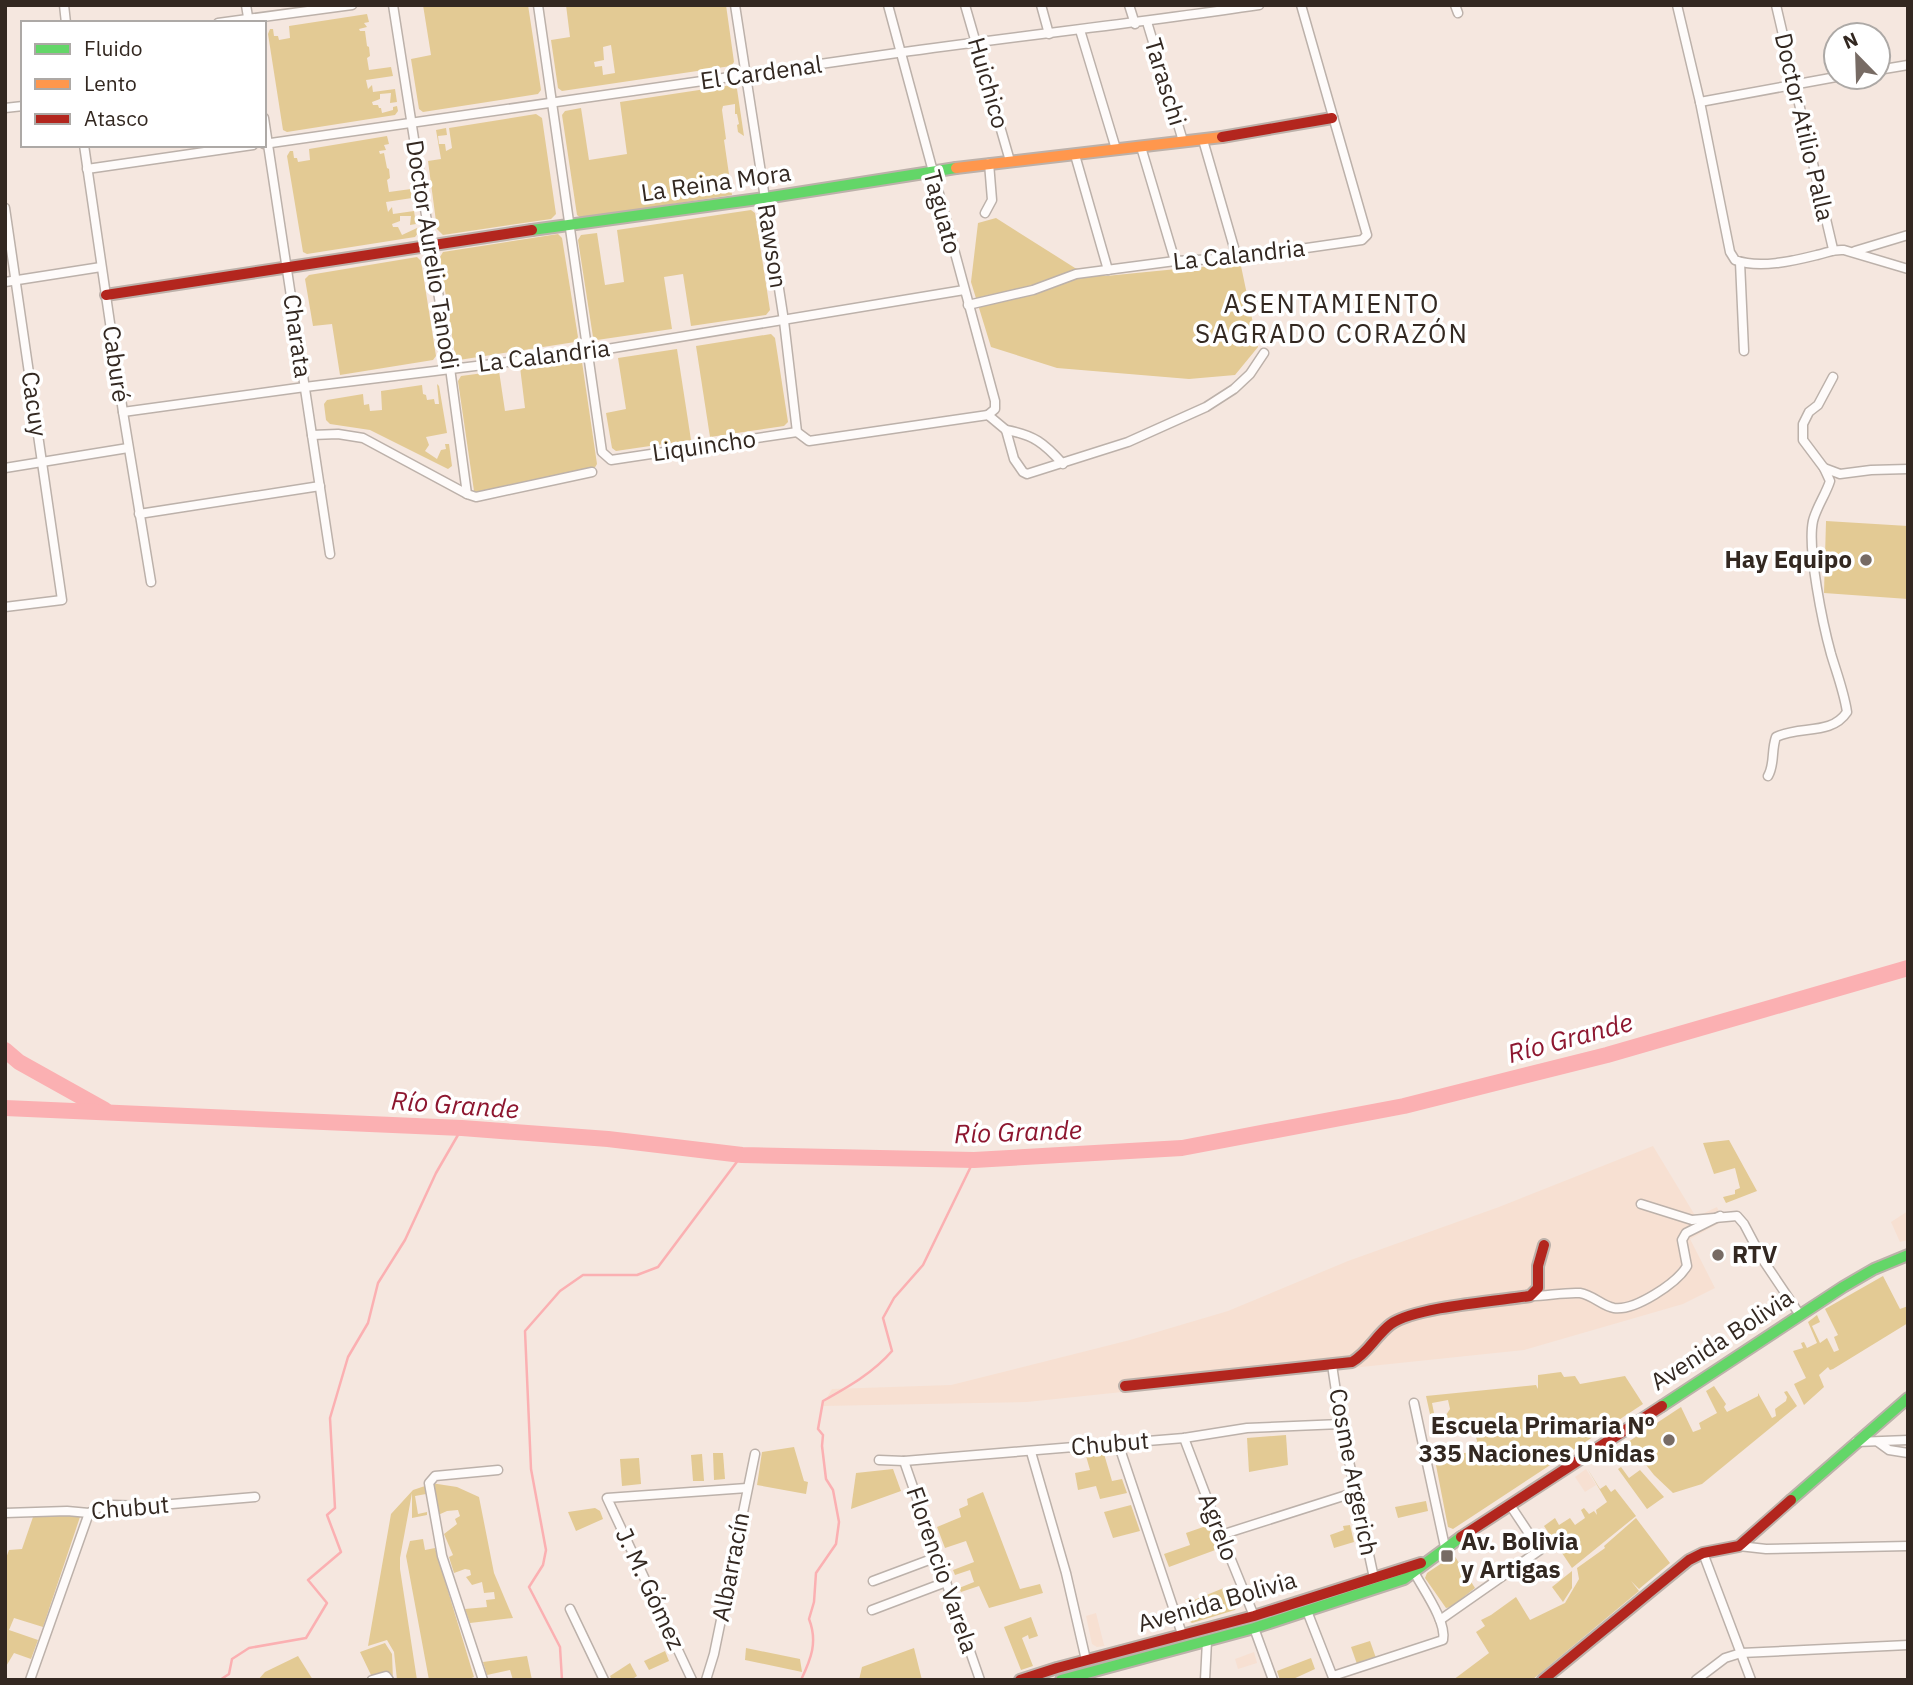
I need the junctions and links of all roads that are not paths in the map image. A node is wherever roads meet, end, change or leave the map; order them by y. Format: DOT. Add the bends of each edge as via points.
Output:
graph roads {
  1 [pos="246,5"];
  2 [pos="352,5"];
  3 [pos="393,5"];
  4 [pos="538,5"];
  5 [pos="735,5"];
  6 [pos="888,5"];
  7 [pos="965,5"];
  8 [pos="1041,5"];
  9 [pos="1129,5"];
  10 [pos="1259,5"];
  11 [pos="1301,5"];
  12 [pos="1677,5"];
  13 [pos="1776,5"];
  14 [pos="249,20"];
  15 [pos="1147,22"];
  16 [pos="1135,24"];
  17 [pos="1080,30"];
  18 [pos="1049,34"];
  19 [pos="976,43"];
  20 [pos="900,53"];
  21 [pos="746,75"];
  22 [pos="1822,80"];
  23 [pos="1795,86"];
  24 [pos="553,101"];
  25 [pos="1700,102"];
  26 [pos="1332,118"];
  27 [pos="411,124"];
  28 [pos="1203,140"];
  29 [pos="1183,141"];
  30 [pos="266,143"];
  31 [pos="1141,146"];
  32 [pos="84,147"];
  33 [pos="239,147"];
  34 [pos="1116,149"];
  35 [pos="1074,155"];
  36 [pos="1010,161"];
  37 [pos="989,163"];
  38 [pos="87,169"];
  39 [pos="931,171"];
  40 [pos="765,198"];
  41 [pos="5,208"];
  42 [pos="985,213"];
  43 [pos="568,226"];
  44 [pos="1908,235"];
  45 [pos="431,244"];
  46 [pos="1833,249"];
  47 [pos="1852,252"];
  48 [pos="1237,258"];
  49 [pos="1175,261"];
  50 [pos="1740,262"];
  51 [pos="101,267"];
  52 [pos="287,267"];
  53 [pos="1908,269"];
  54 [pos="1108,270"];
  55 [pos="16,280"];
  56 [pos="5,282"];
  57 [pos="964,290"];
  58 [pos="106,295"];
  59 [pos="968,305"];
  60 [pos="784,321"];
  61 [pos="1744,351"];
  62 [pos="589,352"];
  63 [pos="1264,353"];
  64 [pos="450,368"];
  65 [pos="1833,377"];
  66 [pos="305,387"];
  67 [pos="122,412"];
  68 [pos="988,415"];
  69 [pos="1006,430"];
  70 [pos="797,432"];
  71 [pos="312,435"];
  72 [pos="128,449"];
  73 [pos="43,463"];
  74 [pos="1063,464"];
  75 [pos="5,468"];
  76 [pos="1824,468"];
  77 [pos="1908,469"];
  78 [pos="592,472"];
  79 [pos="320,486"];
  80 [pos="467,494"];
  81 [pos="139,514"];
  82 [pos="330,554"];
  83 [pos="151,582"];
  84 [pos="5,607"];
  85 [pos="1768,776"];
  86 [pos="1641,1204"];
  87 [pos="1720,1216"];
  88 [pos="1544,1245"];
  89 [pos="1908,1255"];
  90 [pos="1530,1296"];
  91 [pos="1800,1315"];
  92 [pos="1332,1365"];
  93 [pos="1125,1386"];
  94 [pos="1908,1398"];
  95 [pos="1414,1402"];
  96 [pos="1341,1424"];
  97 [pos="1184,1438"];
  98 [pos="1908,1440"];
  99 [pos="1856,1442"];
  100 [pos="1878,1442"];
  101 [pos="1118,1443"];
  102 [pos="1031,1452"];
  103 [pos="1908,1453"];
  104 [pos="755,1454"];
  105 [pos="879,1460"];
  106 [pos="904,1461"];
  107 [pos="498,1470"];
  108 [pos="747,1488"];
  109 [pos="1356,1492"];
  110 [pos="256,1497"];
  111 [pos="1510,1505"];
  112 [pos="5,1513"];
  113 [pos="89,1513"];
  114 [pos="1221,1535"];
  115 [pos="1739,1546"];
  116 [pos="1908,1546"];
  117 [pos="1445,1547"];
  118 [pos="1703,1553"];
  119 [pos="937,1557"];
  120 [pos="1424,1562"];
  121 [pos="1413,1572"];
  122 [pos="1374,1578"];
  123 [pos="873,1581"];
  124 [pos="946,1583"];
  125 [pos="570,1609"];
  126 [pos="872,1611"];
  127 [pos="1307,1611"];
  128 [pos="1440,1620"];
  129 [pos="1254,1622"];
  130 [pos="1182,1634"];
  131 [pos="1207,1641"];
  132 [pos="1908,1645"];
  133 [pos="1741,1653"];
  134 [pos="1086,1660"];
  135 [pos="1334,1678"];
  136 [pos="30,1680"];
  137 [pos="372,1680"];
  138 [pos="389,1680"];
  139 [pos="483,1680"];
  140 [pos="604,1680"];
  141 [pos="692,1680"];
  142 [pos="706,1680"];
  143 [pos="980,1680"];
  144 [pos="1021,1680"];
  145 [pos="1061,1680"];
  146 [pos="1205,1680"];
  147 [pos="1273,1680"];
  148 [pos="1543,1680"];
  149 [pos="1696,1680"];
  150 [pos="1751,1680"];
  1 -- 14 [label="street"];
  2 -- 14 [label="street"];
  3 -- 27 [label="street, Doctor Aurelio Tanodi"];
  4 -- 24 [label="street"];
  5 -- 21 [label="street, Rawson"];
  6 -- 20 [label="street, Taguato"];
  7 -- 19 [label="street, Huichico"];
  8 -- 18 [label="street"];
  9 -- 16 [label="street, Taraschi"];
  10 -- 15 [label="street, El Cardenal"];
  11 -- 26 [label="street"];
  12 -- 25 [label="street"];
  13 -- 23 [label="street, Doctor Atilio Palla"];
  15 -- 16 [label="street, El Cardenal"];
  15 -- 29 [label="street, Taraschi"];
  16 -- 17 [label="street, El Cardenal"];
  17 -- 18 [label="street, El Cardenal"];
  17 -- 34 [label="street"];
  18 -- 19 [label="street, El Cardenal"];
  19 -- 20 [label="street, El Cardenal"];
  19 -- 36 [label="street, Huichico"];
  20 -- 21 [label="street, El Cardenal"];
  20 -- 39 [label="street, Taguato"];
  21 -- 24 [label="street, El Cardenal"];
  21 -- 40 [label="street, Rawson"];
  22 -- 23 [label="street"];
  23 -- 25 [label="street"];
  23 -- 46 [label="street, Doctor Atilio Palla"];
  24 -- 27 [label="street, El Cardenal"];
  24 -- 43 [label="street"];
  25 -- 50 [label="street" via="1730,252"];
  26 -- 28 [label="street, La Reina Mora"];
  26 -- 48 [label="street, La Calandria" via="1367,235 1353,242"];
  27 -- 30 [label="street, El Cardenal"];
  27 -- 45 [label="street, Doctor Aurelio Tanodi"];
  28 -- 29 [label="street, La Reina Mora"];
  28 -- 48 [label="street, Taraschi"];
  29 -- 31 [label="street, La Reina Mora"];
  30 -- 52 [label="street, Charata"];
  31 -- 34 [label="street, La Reina Mora"];
  31 -- 49 [label="street"];
  32 -- 38 [label="street, Caburé"];
  33 -- 38 [label="street"];
  34 -- 35 [label="street, La Reina Mora"];
  35 -- 36 [label="street, La Reina Mora"];
  35 -- 54 [label="street"];
  36 -- 37 [label="street, La Reina Mora"];
  37 -- 39 [label="street, La Reina Mora"];
  37 -- 42 [label="street, Huichico" via="992,200"];
  38 -- 51 [label="street, Caburé"];
  39 -- 40 [label="street, La Reina Mora"];
  39 -- 57 [label="street, Taguato"];
  40 -- 43 [label="street, La Reina Mora"];
  40 -- 60 [label="street, Rawson"];
  41 -- 55 [label="street, Cacuy"];
  43 -- 45 [label="street, La Reina Mora"];
  43 -- 62 [label="street"];
  44 -- 47 [label="street"];
  45 -- 52 [label="street, La Reina Mora"];
  45 -- 64 [label="street, Doctor Aurelio Tanodi"];
  46 -- 47 [label="street"];
  46 -- 50 [label="street" via="1796,260"];
  47 -- 53 [label="street"];
  48 -- 49 [label="street, La Calandria"];
  49 -- 54 [label="street, La Calandria"];
  50 -- 61 [label="street"];
  51 -- 55 [label="street"];
  51 -- 58 [label="street, Caburé"];
  52 -- 58 [label="street, La Reina Mora"];
  52 -- 66 [label="street, Charata"];
  54 -- 59 [label="street, La Calandria" via="1076,274"];
  55 -- 56 [label="street"];
  55 -- 73 [label="street, Cacuy"];
  57 -- 59 [label="street, Taguato"];
  57 -- 60 [label="street, La Calandria"];
  58 -- 67 [label="street, Caburé"];
  59 -- 68 [label="street, Taguato" via="995,401 995,409"];
  60 -- 62 [label="street, La Calandria"];
  60 -- 70 [label="street, Rawson"];
  62 -- 64 [label="street, La Calandria"];
  62 -- 70 [label="street, Liquincho" via="599,441 611,460"];
  63 -- 74 [label="street" via="1234,389 1206,407 1128,442"];
  64 -- 66 [label="street, La Calandria"];
  64 -- 80 [label="street, Doctor Aurelio Tanodi"];
  65 -- 76 [label="street" via="1802,424 1803,440"];
  66 -- 67 [label="street, La Calandria"];
  66 -- 71 [label="street, Charata"];
  67 -- 72 [label="street, Caburé"];
  68 -- 69 [label="street"];
  68 -- 70 [label="street" via="809,441"];
  69 -- 74 [label="street" via="1044,443"];
  69 -- 74 [label="street" via="1023,472"];
  71 -- 79 [label="street, Charata"];
  71 -- 80 [label="street" via="363,438"];
  72 -- 73 [label="street"];
  72 -- 81 [label="street, Caburé"];
  73 -- 75 [label="street"];
  73 -- 84 [label="street, Cacuy" via="62,600"];
  76 -- 77 [label="street" via="1840,474"];
  76 -- 85 [label="street" via="1830,481 1814,520 1815,573 1847,712 1841,722 1825,728 1787,731 1776,737"];
  78 -- 80 [label="street" via="477,498"];
  79 -- 81 [label="street"];
  79 -- 82 [label="street, Charata"];
  81 -- 83 [label="street, Caburé"];
  86 -- 87 [label="street" via="1692,1220"];
  87 -- 90 [label="street" via="1686,1233 1682,1240 1687,1266 1680,1277 1629,1306 1612,1308 1580,1293"];
  87 -- 91 [label="street" via="1737,1216 1744,1224"];
  88 -- 90 [label="street" via="1538,1267 1540,1286"];
  89 -- 91 [label="street, Avenida Bolivia" via="1857,1278"];
  90 -- 92 [label="street" via="1410,1314 1390,1325 1364,1355"];
  91 -- 111 [label="street, Avenida Bolivia"];
  92 -- 93 [label="street"];
  92 -- 96 [label="street, Cosme Argerich"];
  94 -- 99 [label="street"];
  95 -- 117 [label="street"];
  96 -- 97 [label="street, Chubut"];
  96 -- 109 [label="street, Cosme Argerich"];
  97 -- 101 [label="street, Chubut"];
  97 -- 114 [label="street, Agrelo"];
  98 -- 100 [label="street"];
  99 -- 100 [label="street"];
  99 -- 115 [label="street"];
  100 -- 103 [label="street" via="1889,1450"];
  101 -- 102 [label="street, Chubut"];
  101 -- 130 [label="street"];
  102 -- 106 [label="street, Chubut"];
  102 -- 134 [label="street"];
  104 -- 108 [label="street, Albarracín"];
  105 -- 106 [label="street, Chubut"];
  106 -- 119 [label="street, Florencio Varela"];
  107 -- 139 [label="street" via="435,1476 429,1483 442,1556"];
  108 -- 141 [label="street, J. M. Gómez" via="607,1498"];
  108 -- 142 [label="street, Albarracín"];
  109 -- 114 [label="street"];
  109 -- 122 [label="street, Cosme Argerich"];
  110 -- 113 [label="street, Chubut" via="112,1505"];
  111 -- 117 [label="street, Avenida Bolivia"];
  111 -- 128 [label="street" via="1540,1550"];
  112 -- 113 [label="street, Chubut"];
  113 -- 136 [label="street"];
  114 -- 129 [label="street, Agrelo"];
  115 -- 116 [label="street"];
  115 -- 118 [label="street"];
  117 -- 120 [label="street, Avenida Bolivia"];
  118 -- 133 [label="street"];
  118 -- 148 [label="street"];
  119 -- 123 [label="street"];
  119 -- 124 [label="street, Florencio Varela"];
  120 -- 121 [label="street, Avenida Bolivia"];
  120 -- 122 [label="street, Avenida Bolivia"];
  121 -- 127 [label="street, Avenida Bolivia"];
  121 -- 128 [label="street"];
  122 -- 129 [label="street, Avenida Bolivia"];
  124 -- 126 [label="street"];
  124 -- 143 [label="street, Florencio Varela"];
  125 -- 140 [label="street"];
  127 -- 129 [label="street, Avenida Bolivia"];
  127 -- 135 [label="street"];
  128 -- 135 [label="street" via="1443,1640"];
  129 -- 130 [label="street, Avenida Bolivia"];
  129 -- 131 [label="street, Avenida Bolivia"];
  129 -- 147 [label="street, Agrelo"];
  130 -- 134 [label="street, Avenida Bolivia"];
  131 -- 145 [label="street, Avenida Bolivia"];
  131 -- 146 [label="street"];
  132 -- 133 [label="street"];
  133 -- 149 [label="street" via="1724,1658"];
  133 -- 150 [label="street"];
  134 -- 144 [label="street, Avenida Bolivia"];
  137 -- 138 [label="street" via="386,1676"];
}
